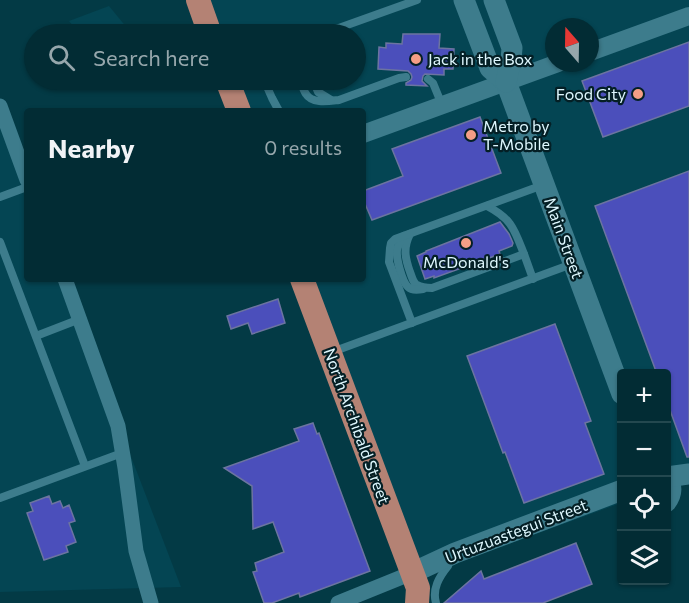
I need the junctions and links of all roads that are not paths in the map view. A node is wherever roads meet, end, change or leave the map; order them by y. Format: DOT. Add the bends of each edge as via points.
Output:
graph roads {
  1 [pos="198,0"];
  2 [pos="417,0"];
  3 [pos="464,0"];
  4 [pos="494,0"];
  5 [pos="689,16"];
  6 [pos="206,24"];
  7 [pos="350,24"];
  8 [pos="599,49"];
  9 [pos="545,68"];
  10 [pos="406,77"];
  11 [pos="428,79"];
  12 [pos="506,82"];
  13 [pos="231,90"];
  14 [pos="268,90"];
  15 [pos="304,90"];
  16 [pos="317,90"];
  17 [pos="333,101"];
  18 [pos="442,105"];
  19 [pos="0,106"];
  20 [pos="238,108"];
  21 [pos="277,108"];
  22 [pos="366,133"];
  23 [pos="24,172"];
  24 [pos="544,185"];
  25 [pos="24,188"];
  26 [pos="0,196"];
  27 [pos="487,206"];
  28 [pos="407,235"];
  29 [pos="0,242"];
  30 [pos="524,254"];
  31 [pos="573,264"];
  32 [pos="533,279"];
  33 [pos="65,282"];
  34 [pos="303,282"];
  35 [pos="80,319"];
  36 [pos="412,323"];
  37 [pos="36,336"];
  38 [pos="330,353"];
  39 [pos="617,383"];
  40 [pos="123,453"];
  41 [pos="85,466"];
  42 [pos="689,474"];
  43 [pos="671,476"];
  44 [pos="689,489"];
  45 [pos="617,492"];
  46 [pos="0,498"];
  47 [pos="671,499"];
  48 [pos="617,506"];
  49 [pos="448,566"];
  50 [pos="419,596"];
  51 [pos="151,603"];
  52 [pos="338,603"];
  1 -- 6 [label="highway"];
  2 -- 7 [label="lane"];
  3 -- 12 [label="main road, Main Street" via="490,68"];
  4 -- 12 [label="main road" via="512,48"];
  5 -- 8 [label="street"];
  9 -- 12 [label="street"];
  10 -- 17 [label="lane"];
  11 -- 18 [label="lane"];
  12 -- 18 [label="street"];
  12 -- 24 [label="main road, Main Street"];
  13 -- 20 [label="highway"];
  14 -- 21 [label="lane"];
  15 -- 17 [label="lane" via="315,101"];
  16 -- 17 [label="lane"];
  18 -- 22 [label="street"];
  19 -- 23 [label="street"];
  24 -- 27 [label="lane"];
  24 -- 31 [label="main road, Main Street"];
  25 -- 26 [label="lane"];
  27 -- 28 [label="lane"];
  27 -- 30 [label="lane" via="511,223"];
  28 -- 30 [label="lane" via="405,259 414,283 426,288"];
  28 -- 36 [label="lane" via="392,243 389,261"];
  29 -- 37 [label="lane"];
  30 -- 32 [label="lane"];
  31 -- 32 [label="lane"];
  31 -- 39 [label="main road, Main Street"];
  32 -- 36 [label="lane"];
  33 -- 35 [label="street"];
  34 -- 38 [label="highway, North Archibald Street"];
  35 -- 37 [label="lane"];
  35 -- 40 [label="street" via="118,426"];
  36 -- 38 [label="lane"];
  37 -- 41 [label="lane"];
  38 -- 50 [label="highway, North Archibald Street"];
  40 -- 41 [label="lane"];
  40 -- 51 [label="street" via="136,551"];
  41 -- 46 [label="lane"];
  42 -- 43 [label="main road"];
  44 -- 47 [label="main road"];
  45 -- 50 [label="main road, Urtuzuastegui Street" via="455,553"];
  48 -- 49 [label="main road, Urtuzuastegui Street"];
  49 -- 50 [label="main road, Urtuzuastegui Street"];
  49 -- 50 [label="lane" via="435,589"];
  50 -- 52 [label="street, Urtuzuastegui Street"];
}
